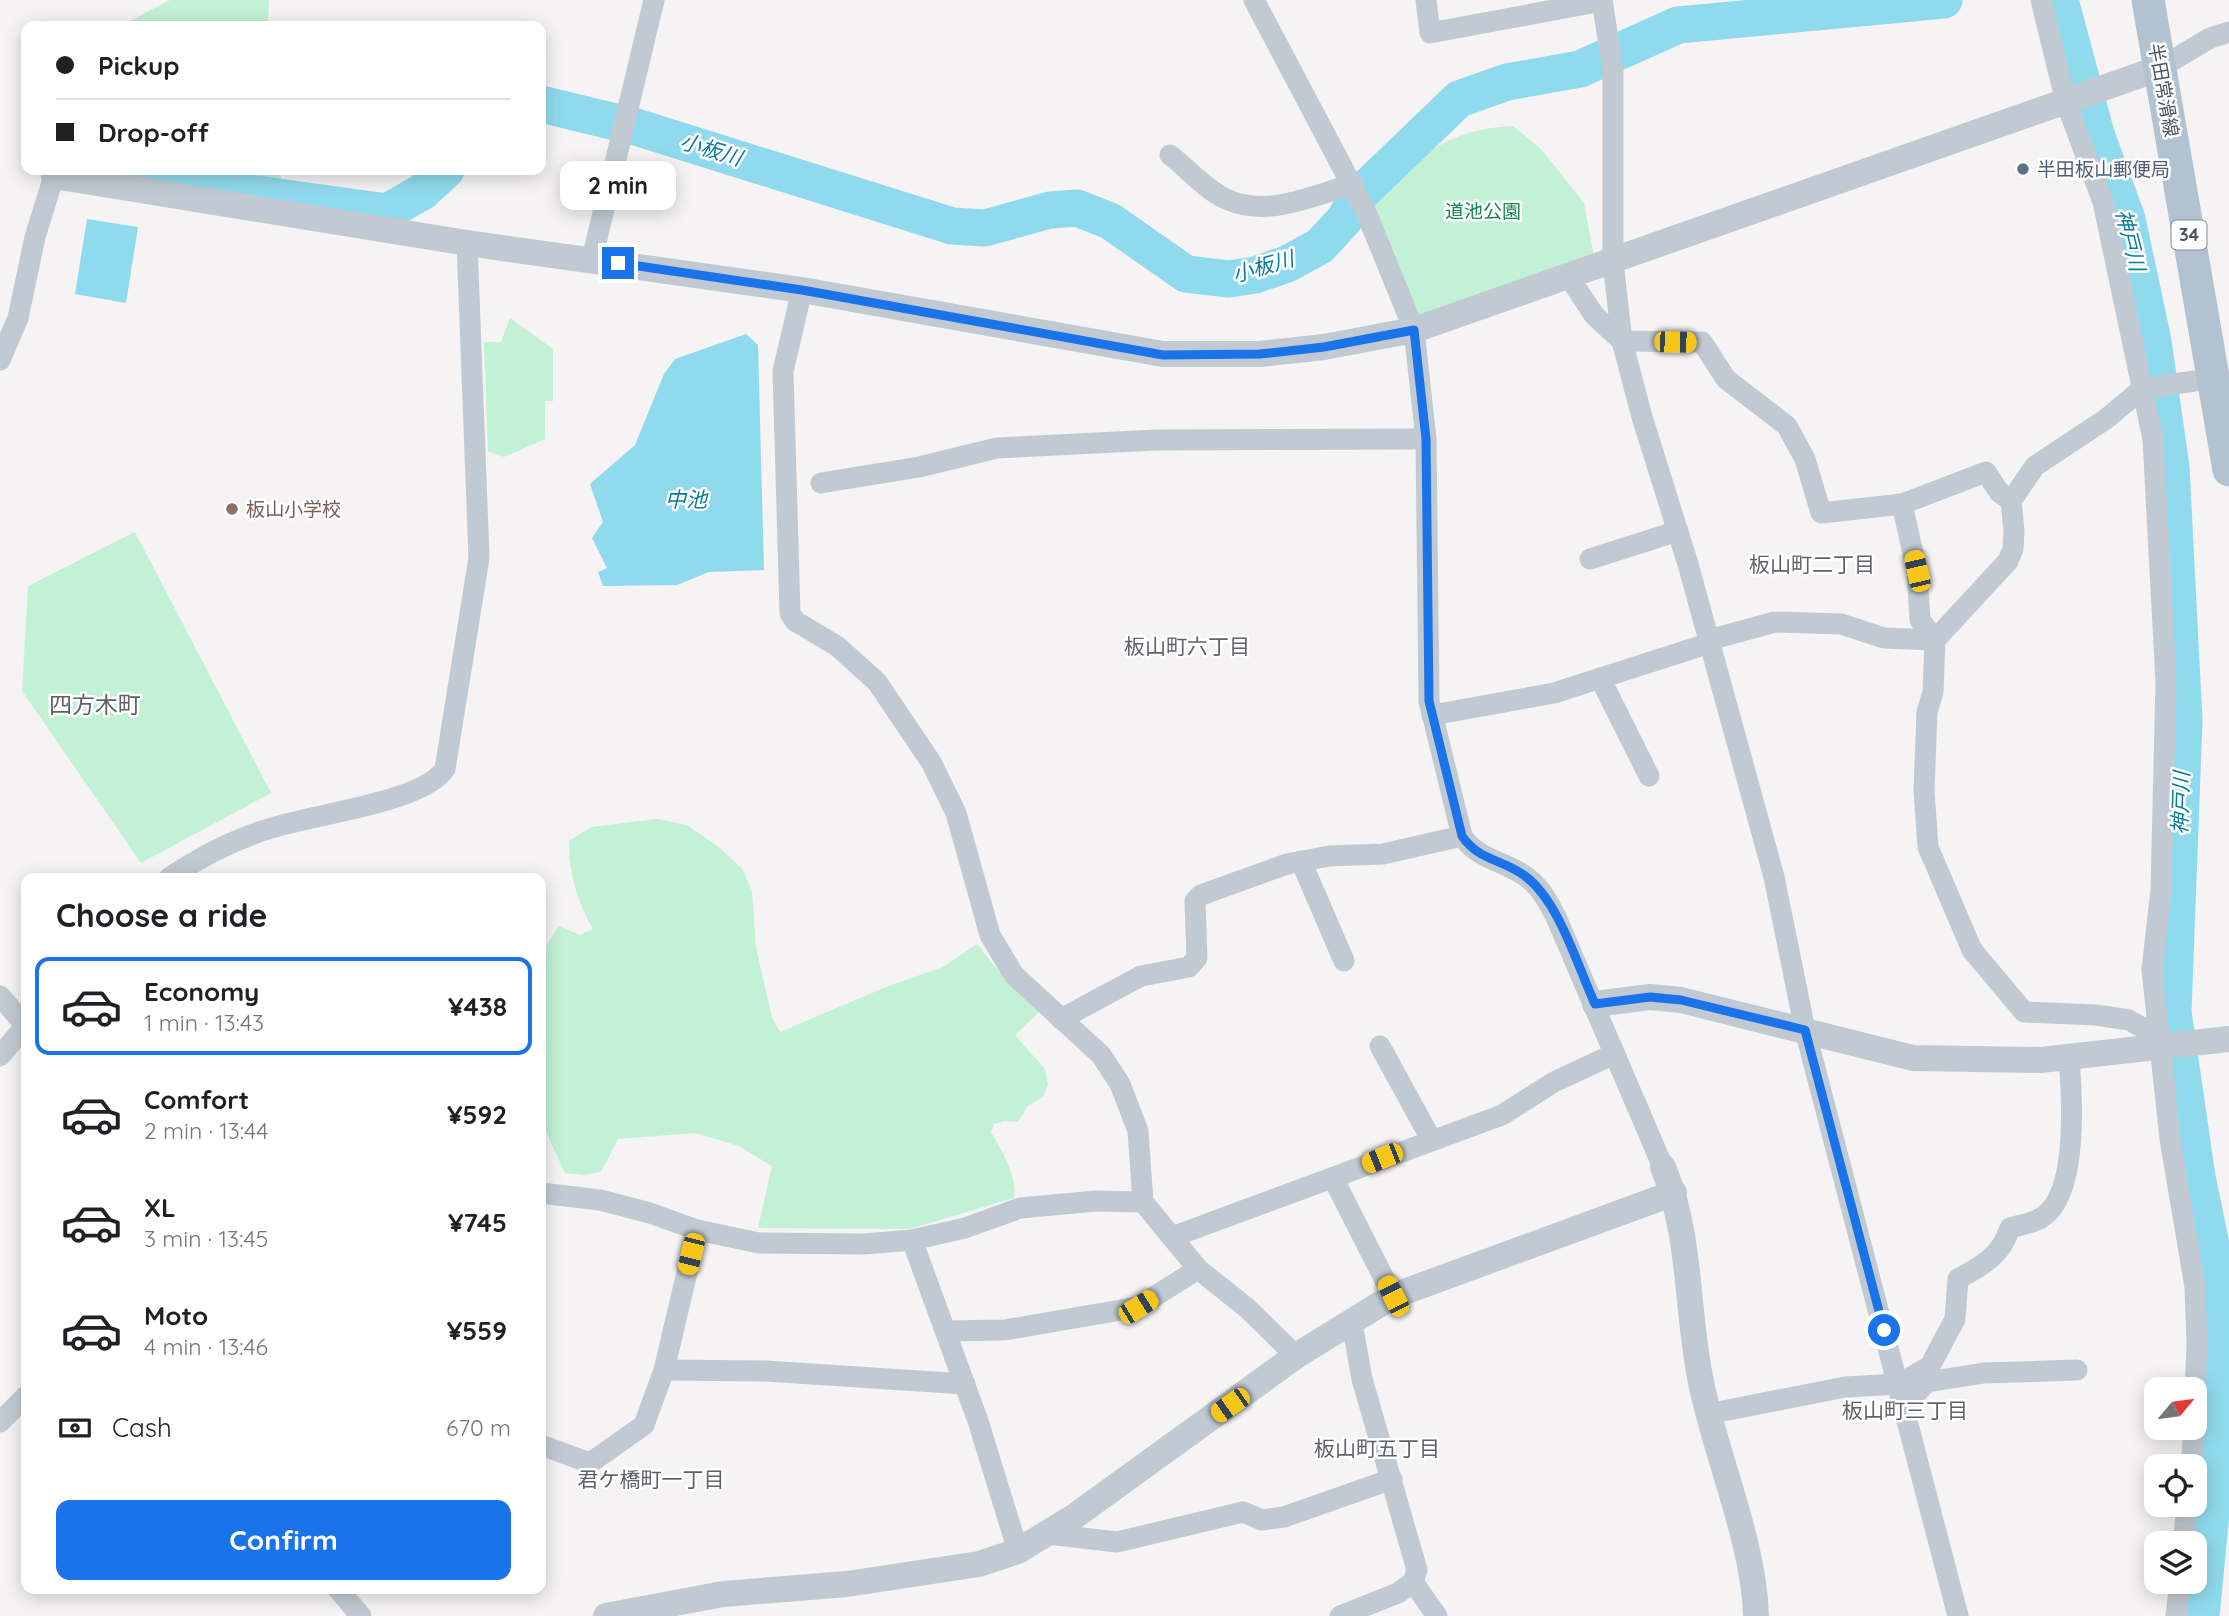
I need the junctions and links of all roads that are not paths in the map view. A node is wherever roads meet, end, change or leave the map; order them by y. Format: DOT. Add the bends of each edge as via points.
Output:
graph roads {
  1 [pos="654,0"];
  2 [pos="1254,0"];
  3 [pos="1426,0"];
  4 [pos="1602,0"];
  5 [pos="2041,0"];
  6 [pos="2148,0"];
  7 [pos="2229,32"];
  8 [pos="2160,68"];
  9 [pos="2069,101"];
  10 [pos="1170,155"];
  11 [pos="54,176"];
  12 [pos="1353,184"];
  13 [pos="467,243"];
  14 [pos="592,259"];
  15 [pos="1613,262"];
  16 [pos="1569,277"];
  17 [pos="802,290"];
  18 [pos="1414,330"];
  19 [pos="1622,341"];
  20 [pos="0,360"];
  21 [pos="2199,380"];
  22 [pos="2145,388"];
  23 [pos="1426,439"];
  24 [pos="2229,470"];
  25 [pos="821,483"];
  26 [pos="2011,501"];
  27 [pos="1902,504"];
  28 [pos="1678,531"];
  29 [pos="1590,559"];
  30 [pos="1935,640"];
  31 [pos="1709,641"];
  32 [pos="1600,678"];
  33 [pos="1432,716"];
  34 [pos="1649,776"];
  35 [pos="1462,836"];
  36 [pos="1301,861"];
  37 [pos="176,873"];
  38 [pos="1344,961"];
  39 [pos="0,996"];
  40 [pos="1595,1004"];
  41 [pos="1061,1019"];
  42 [pos="21,1020"];
  43 [pos="1805,1030"];
  44 [pos="21,1032"];
  45 [pos="2229,1039"];
  46 [pos="2160,1044"];
  47 [pos="1380,1046"];
  48 [pos="1614,1054"];
  49 [pos="0,1056"];
  50 [pos="2069,1057"];
  51 [pos="1431,1139"];
  52 [pos="1663,1167"];
  53 [pos="1333,1178"];
  54 [pos="1674,1192"];
  55 [pos="546,1194"];
  56 [pos="1143,1202"];
  57 [pos="697,1230"];
  58 [pos="1172,1237"];
  59 [pos="912,1240"];
  60 [pos="1198,1269"];
  61 [pos="1393,1296"];
  62 [pos="1352,1323"];
  63 [pos="945,1331"];
  64 [pos="1296,1356"];
  65 [pos="664,1370"];
  66 [pos="2077,1370"];
  67 [pos="2196,1377"];
  68 [pos="965,1384"];
  69 [pos="1899,1384"];
  70 [pos="21,1401"];
  71 [pos="1905,1406"];
  72 [pos="1708,1414"];
  73 [pos="0,1423"];
  74 [pos="546,1447"];
  75 [pos="1392,1479"];
  76 [pos="1048,1534"];
  77 [pos="1018,1551"];
  78 [pos="1413,1582"];
  79 [pos="342,1594"];
  80 [pos="2179,1594"];
  81 [pos="360,1616"];
  82 [pos="606,1616"];
  83 [pos="1340,1616"];
  84 [pos="1437,1616"];
  85 [pos="1756,1616"];
  86 [pos="1958,1616"];
  87 [pos="2176,1616"];
  1 -- 14 [label="street"];
  2 -- 12 [label="street"];
  3 -- 4 [label="street" via="1430,33"];
  4 -- 15 [label="street" via="1612,71"];
  5 -- 9 [label="street"];
  6 -- 8 [label="main road, 半田常滑線 / 34"];
  7 -- 8 [label="street"];
  8 -- 9 [label="street"];
  8 -- 21 [label="main road, 半田常滑線 / 34"];
  9 -- 15 [label="street"];
  9 -- 22 [label="street" via="2103,202"];
  10 -- 12 [label="street" via="1224,198 1248,206 1279,206"];
  11 -- 13 [label="street"];
  11 -- 20 [label="street" via="18,318"];
  12 -- 18 [label="street"];
  13 -- 14 [label="street"];
  13 -- 37 [label="street" via="479,558 445,769 438,779 409,793 275,827 208,851"];
  14 -- 17 [label="street"];
  15 -- 16 [label="street"];
  15 -- 19 [label="street"];
  16 -- 18 [label="street"];
  16 -- 19 [label="street" via="1594,315"];
  17 -- 18 [label="street" via="1163,355 1260,354"];
  17 -- 41 [label="street" via="783,371 790,613 877,682 906,723 956,813 990,935 1014,975"];
  18 -- 23 [label="street"];
  19 -- 27 [label="street" via="1702,342 1726,379 1787,426 1805,459 1821,513"];
  19 -- 28 [label="street"];
  21 -- 22 [label="street"];
  21 -- 24 [label="main road, 半田常滑線 / 34"];
  22 -- 26 [label="street" via="2035,466"];
  22 -- 46 [label="street" via="2153,439 2166,682 2161,890 2152,970"];
  23 -- 25 [label="street" via="1156,440 997,447 919,467"];
  23 -- 33 [label="street"];
  26 -- 27 [label="street" via="1986,472"];
  26 -- 30 [label="street" via="2014,531 2008,561"];
  27 -- 30 [label="street" via="1917,571 1920,620"];
  28 -- 29 [label="street"];
  28 -- 31 [label="street"];
  30 -- 31 [label="street" via="1884,638 1841,624 1776,622"];
  30 -- 46 [label="street" via="1925,765 1928,846 1972,950 2024,1012 2129,1020"];
  31 -- 32 [label="street"];
  31 -- 43 [label="street" via="1774,877"];
  32 -- 33 [label="street" via="1537,697"];
  32 -- 34 [label="street"];
  33 -- 35 [label="street"];
  35 -- 36 [label="street" via="1383,854"];
  35 -- 40 [label="street" via="1472,850 1524,874 1542,891"];
  36 -- 38 [label="street"];
  36 -- 41 [label="street" via="1201,895 1195,901 1197,958 1189,967 1141,976"];
  39 -- 42 [label="street"];
  40 -- 43 [label="street" via="1650,997 1681,1000"];
  40 -- 48 [label="street"];
  41 -- 56 [label="street" via="1101,1055 1120,1084 1138,1131"];
  43 -- 50 [label="street" via="1913,1058"];
  43 -- 69 [label="street"];
  44 -- 49 [label="street"];
  45 -- 46 [label="street"];
  46 -- 50 [label="street"];
  46 -- 67 [label="street" via="2195,1287"];
  47 -- 51 [label="street"];
  48 -- 51 [label="street" via="1554,1082 1502,1115"];
  48 -- 52 [label="street"];
  50 -- 69 [label="street" via="2073,1103 2066,1178 2053,1206 2042,1218 2010,1228 1995,1257 1958,1279 1955,1319 1930,1366"];
  51 -- 53 [label="street"];
  52 -- 54 [label="street"];
  53 -- 58 [label="street"];
  53 -- 61 [label="street"];
  54 -- 61 [label="street"];
  54 -- 72 [label="street" via="1689,1265 1695,1348"];
  55 -- 57 [label="street" via="600,1200"];
  56 -- 58 [label="street"];
  56 -- 59 [label="street" via="1020,1208 965,1228"];
  57 -- 59 [label="street" via="759,1243"];
  57 -- 65 [label="street"];
  58 -- 60 [label="street"];
  59 -- 63 [label="street"];
  60 -- 63 [label="street" via="1138,1307 1005,1330"];
  60 -- 64 [label="street"];
  61 -- 62 [label="street"];
  62 -- 64 [label="street"];
  62 -- 75 [label="street" via="1362,1379"];
  63 -- 68 [label="street"];
  64 -- 76 [label="street"];
  65 -- 68 [label="street" via="766,1371"];
  65 -- 74 [label="street" via="644,1425 590,1462"];
  66 -- 71 [label="street" via="1984,1373 1927,1382"];
  68 -- 77 [label="street"];
  69 -- 71 [label="street"];
  69 -- 72 [label="street" via="1845,1387"];
  70 -- 73 [label="street"];
  71 -- 86 [label="street"];
  72 -- 85 [label="street" via="1749,1564"];
  75 -- 76 [label="street" via="1284,1517 1262,1520 1243,1512 1117,1542"];
  75 -- 78 [label="street" via="1417,1570"];
  76 -- 77 [label="street"];
  77 -- 82 [label="street" via="979,1564 847,1584 723,1594"];
  78 -- 83 [label="street" via="1398,1593"];
  78 -- 84 [label="street"];
  79 -- 81 [label="street"];
  80 -- 87 [label="street"];
}
